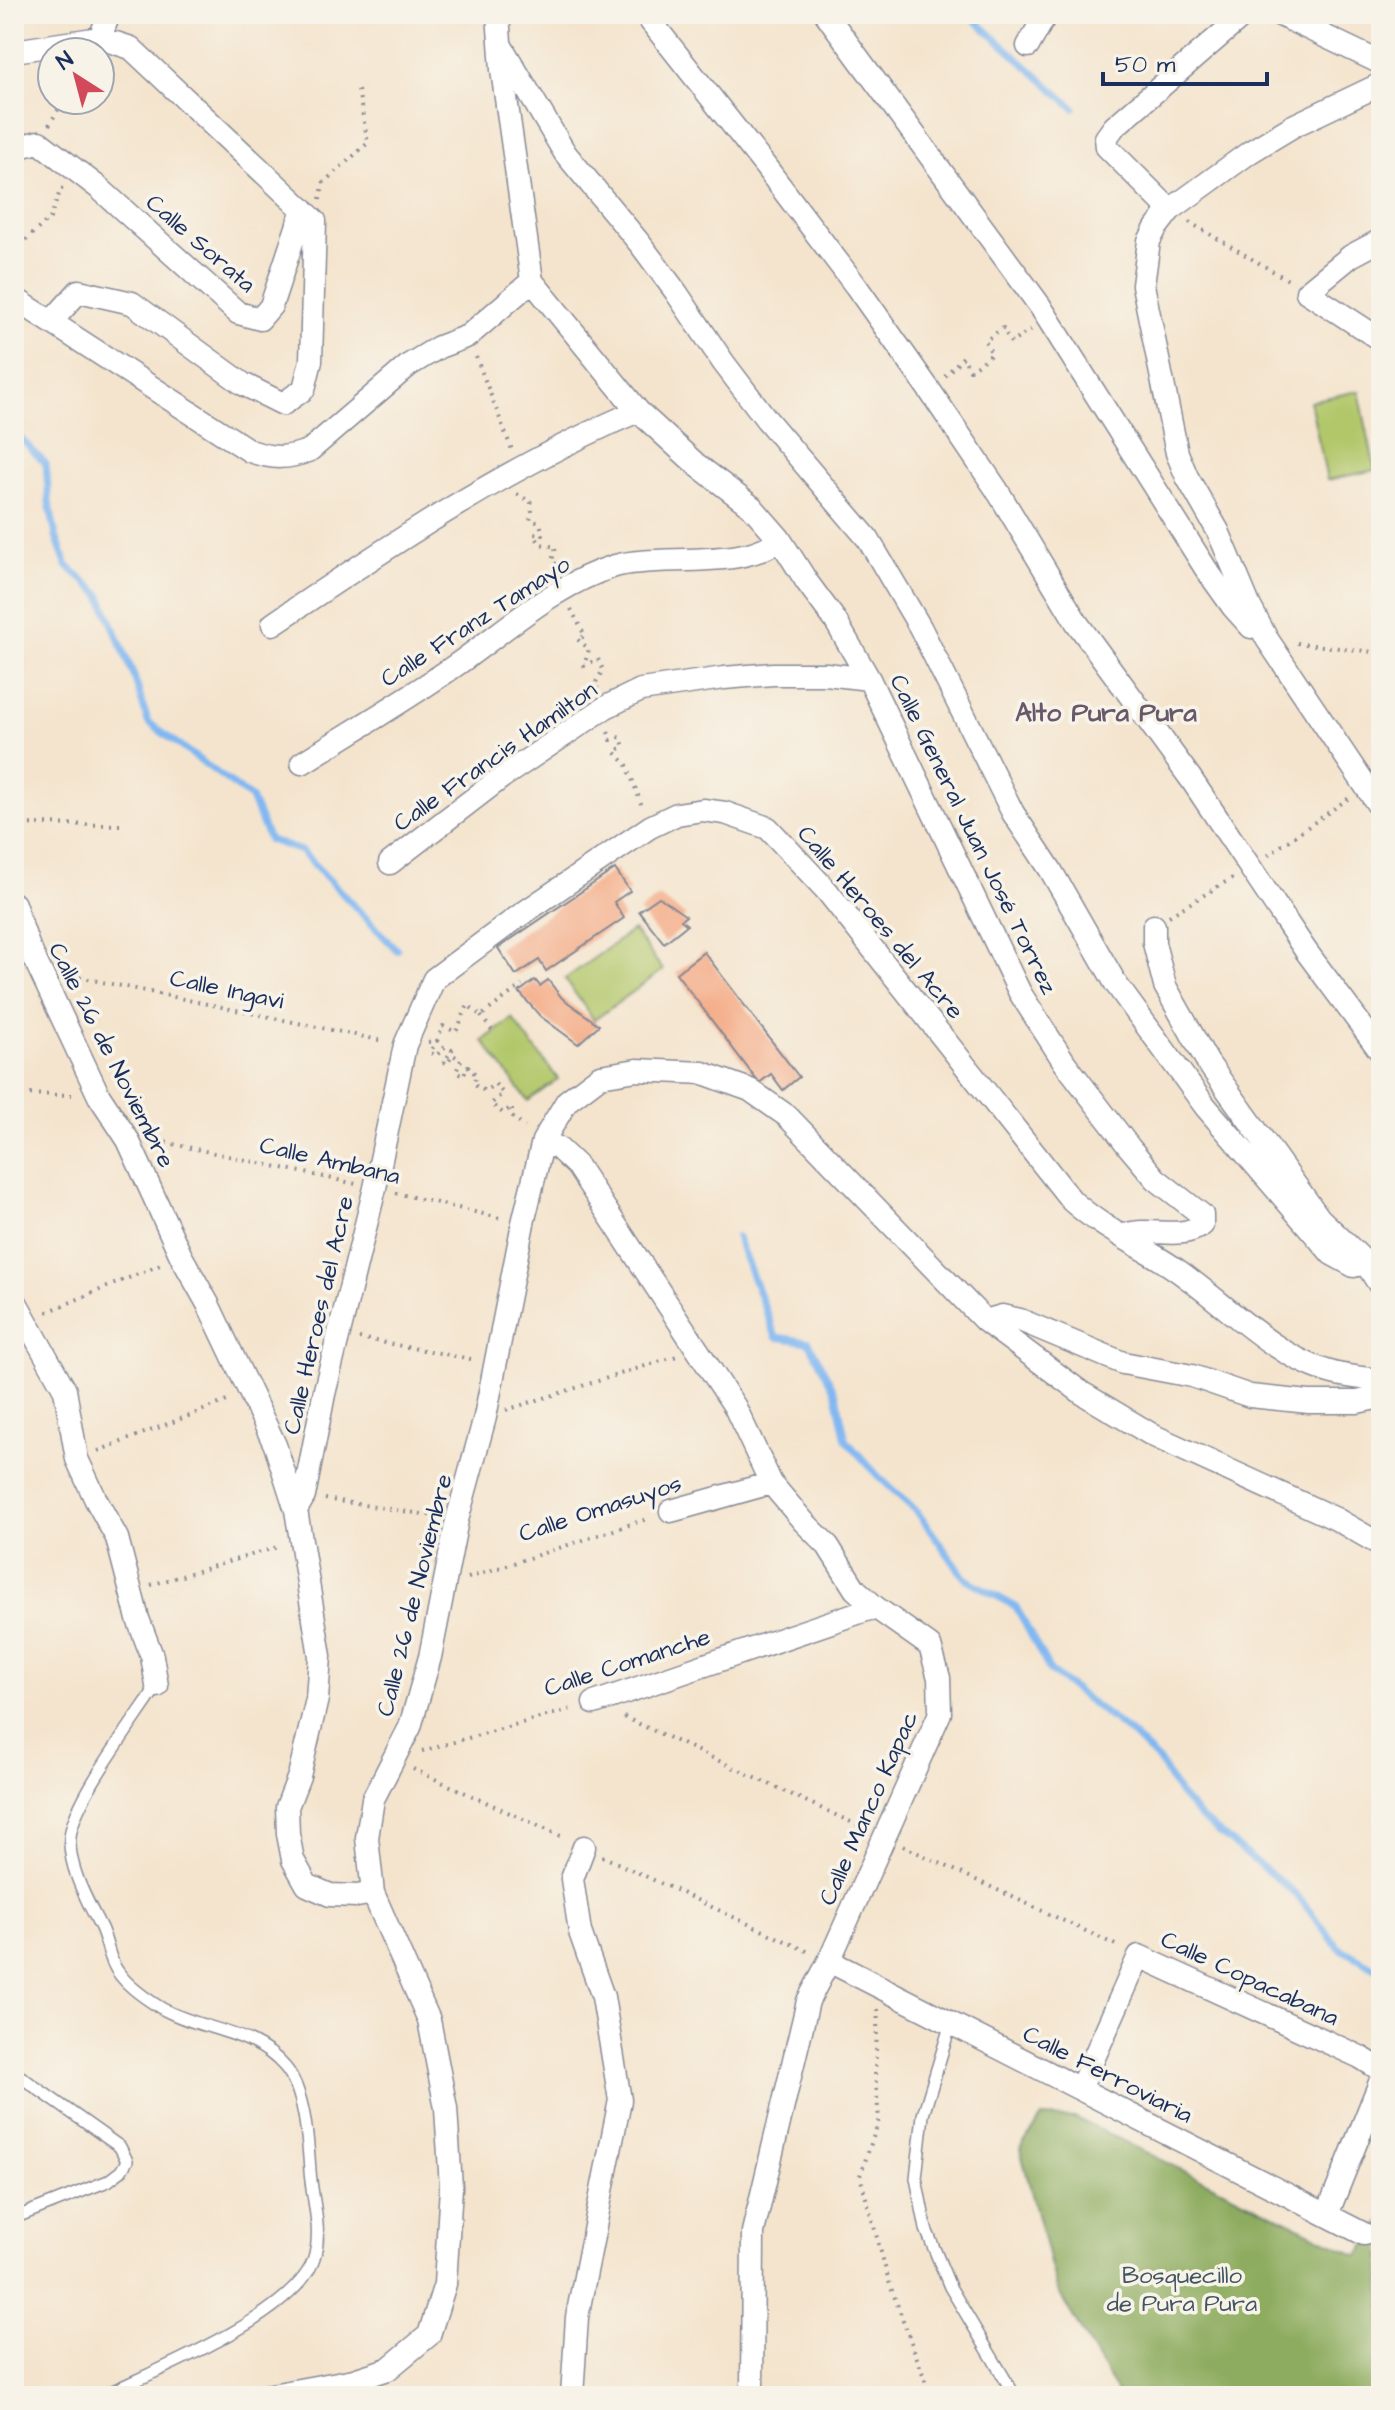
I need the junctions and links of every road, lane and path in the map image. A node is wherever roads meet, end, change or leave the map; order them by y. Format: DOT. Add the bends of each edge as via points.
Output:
graph roads {
  1 [pos="109,14"];
  2 [pos="498,14"];
  3 [pos="826,14"];
  4 [pos="1046,14"];
  5 [pos="1245,14"];
  6 [pos="1278,14"];
  7 [pos="652,18"];
  8 [pos="101,36"];
  9 [pos="116,43"];
  10 [pos="501,46"];
  11 [pos="1028,46"];
  12 [pos="36,48"];
  13 [pos="14,51"];
  14 [pos="1381,63"];
  15 [pos="1381,84"];
  16 [pos="357,85"];
  17 [pos="54,116"];
  18 [pos="39,142"];
  19 [pos="14,148"];
  20 [pos="92,183"];
  21 [pos="1170,210"];
  22 [pos="309,215"];
  23 [pos="1381,240"];
  24 [pos="14,251"];
  25 [pos="532,281"];
  26 [pos="1307,292"];
  27 [pos="14,298"];
  28 [pos="1040,306"];
  29 [pos="51,322"];
  30 [pos="1381,340"];
  31 [pos="930,391"];
  32 [pos="638,411"];
  33 [pos="779,538"];
  34 [pos="273,624"];
  35 [pos="1267,639"];
  36 [pos="1381,653"];
  37 [pos="869,679"];
  38 [pos="302,763"];
  39 [pos="1381,809"];
  40 [pos="14,824"];
  41 [pos="126,825"];
  42 [pos="390,863"];
  43 [pos="14,904"];
  44 [pos="1154,926"];
  45 [pos="42,976"];
  46 [pos="522,985"];
  47 [pos="481,1016"];
  48 [pos="494,1033"];
  49 [pos="437,1041"];
  50 [pos="405,1045"];
  51 [pos="1381,1052"];
  52 [pos="14,1094"];
  53 [pos="99,1096"];
  54 [pos="128,1140"];
  55 [pos="543,1141"];
  56 [pos="375,1188"];
  57 [pos="523,1223"];
  58 [pos="1124,1235"];
  59 [pos="181,1256"];
  60 [pos="1365,1262"];
  61 [pos="1381,1287"];
  62 [pos="14,1299"];
  63 [pos="26,1320"];
  64 [pos="985,1321"];
  65 [pos="338,1334"];
  66 [pos="698,1349"];
  67 [pos="494,1364"];
  68 [pos="1381,1380"];
  69 [pos="249,1392"];
  70 [pos="1381,1397"];
  71 [pos="485,1417"];
  72 [pos="77,1459"];
  73 [pos="771,1483"];
  74 [pos="300,1503"];
  75 [pos="671,1511"];
  76 [pos="457,1520"];
  77 [pos="302,1540"];
  78 [pos="1381,1545"];
  79 [pos="446,1585"];
  80 [pos="131,1591"];
  81 [pos="875,1607"];
  82 [pos="157,1686"];
  83 [pos="594,1703"];
  84 [pos="392,1759"];
  85 [pos="584,1847"];
  86 [pos="373,1893"];
  87 [pos="829,1961"];
  88 [pos="879,1986"];
  89 [pos="951,2023"];
  90 [pos="1381,2070"];
  91 [pos="14,2072"];
  92 [pos="1381,2080"];
  93 [pos="1080,2089"];
  94 [pos="1327,2215"];
  95 [pos="14,2218"];
  96 [pos="1364,2234"];
  97 [pos="102,2396"];
  98 [pos="266,2396"];
  99 [pos="572,2396"];
  100 [pos="752,2396"];
  101 [pos="931,2396"];
  102 [pos="1015,2396"];
  1 -- 8 [label="street"];
  2 -- 10 [label="street"];
  3 -- 28 [label="street"];
  4 -- 11 [label="street"];
  5 -- 21 [label="street" via="1106,138 1107,147"];
  6 -- 14 [label="street"];
  7 -- 31 [label="street"];
  9 -- 22 [label="street" via="131,48"];
  10 -- 25 [label="street"];
  10 -- 60 [label="street" via="565,153 641,245 767,420 868,539 920,627 1013,813 1116,984 1205,1106 1332,1254 1354,1266"];
  12 -- 13 [label="street"];
  15 -- 21 [label="street" via="1261,145"];
  16 -- 22 [label="path" via="368,143 324,182"];
  17 -- 18 [label="path"];
  18 -- 19 [label="street"];
  18 -- 20 [label="street, Calle Sorata"];
  20 -- 22 [label="street, Calle Sorata" via="238,313 260,319 271,306"];
  20 -- 24 [label="path" via="61,189 50,218"];
  21 -- 26 [label="path"];
  21 -- 35 [label="street" via="1149,241 1143,285 1177,453"];
  22 -- 29 [label="street" via="311,361 304,389 283,404 243,384 132,303 79,291"];
  23 -- 26 [label="street" via="1351,256"];
  25 -- 29 [label="street" via="468,336 409,365 323,440 293,457 250,451"];
  25 -- 32 [label="street, Calle General Juan José Torrez"];
  26 -- 30 [label="street"];
  27 -- 29 [label="street"];
  28 -- 31 [label="path" via="1035,309 1044,321 1011,343 1003,328 985,341 992,354 970,370 963,357"];
  28 -- 35 [label="street" via="1206,569 1245,621"];
  31 -- 51 [label="street" via="1077,623"];
  32 -- 33 [label="street, Calle General Juan José Torrez" via="752,507"];
  32 -- 34 [label="street" via="518,467"];
  33 -- 37 [label="street, Calle General Juan José Torrez"];
  33 -- 38 [label="street, Calle Franz Tamayo" via="757,552 736,556 616,566 562,589 452,668"];
  35 -- 36 [label="path"];
  35 -- 39 [label="street"];
  37 -- 42 [label="street, Calle Francis Hamilton" via="773,674 641,690 606,707 502,777"];
  37 -- 58 [label="street, Calle General Juan José Torrez" via="1020,993 1129,1147 1156,1179 1202,1215 1202,1225 1192,1232 1137,1230"];
  40 -- 41 [label="path"];
  43 -- 45 [label="street, Calle 26 de Noviembre"];
  44 -- 60 [label="street" via="1165,986 1208,1063 1319,1218"];
  45 -- 50 [label="path, Calle Ingavi" via="68,973"];
  45 -- 53 [label="street, Calle 26 de Noviembre"];
  46 -- 47 [label="path"];
  47 -- 48 [label="path"];
  47 -- 49 [label="path" via="468,1005 456,1032 443,1026"];
  49 -- 50 [label="path, Calle Ingavi"];
  49 -- 55 [label="path" via="430,1052 436,1056 445,1047 452,1050 444,1062 453,1055 461,1060 456,1072 463,1076 468,1066 476,1075 473,1084 485,1091 495,1084 503,1093 491,1104 503,1113 512,1107 512,1117"];
  50 -- 56 [label="street, Calle Heroes del Acre"];
  50 -- 58 [label="street, Calle Heroes del Acre" via="434,979 519,916 650,827 677,814 725,813 768,828 788,847 1072,1201 1089,1217"];
  52 -- 53 [label="path"];
  53 -- 54 [label="street, Calle 26 de Noviembre"];
  54 -- 56 [label="path, Calle Ambana" via="146,1138"];
  54 -- 59 [label="street, Calle 26 de Noviembre"];
  55 -- 57 [label="street, Calle 26 de Noviembre"];
  55 -- 64 [label="street, Calle 26 de Noviembre" via="567,1101 600,1076 637,1070 703,1073 750,1090 787,1116"];
  55 -- 66 [label="street, Calle Manco Kapac" via="577,1166"];
  56 -- 57 [label="path, Calle Ambana"];
  56 -- 65 [label="street, Calle Heroes del Acre"];
  57 -- 67 [label="street, Calle 26 de Noviembre"];
  58 -- 68 [label="street, Calle Heroes del Acre" via="1303,1361 1327,1371"];
  59 -- 63 [label="path"];
  59 -- 69 [label="street, Calle 26 de Noviembre"];
  60 -- 61 [label="street"];
  62 -- 63 [label="street"];
  63 -- 72 [label="street" via="65,1390"];
  64 -- 70 [label="street" via="1002,1316 1020,1320 1123,1363 1192,1376 1250,1396 1309,1402"];
  64 -- 78 [label="street, Calle 26 de Noviembre" via="1082,1393 1154,1436"];
  65 -- 67 [label="path"];
  65 -- 74 [label="street, Calle Heroes del Acre"];
  66 -- 71 [label="path"];
  66 -- 73 [label="street, Calle Manco Kapac" via="735,1407"];
  67 -- 71 [label="street, Calle 26 de Noviembre"];
  69 -- 72 [label="path"];
  69 -- 74 [label="street, Calle 26 de Noviembre"];
  71 -- 76 [label="street, Calle 26 de Noviembre"];
  72 -- 80 [label="street" via="117,1538"];
  73 -- 75 [label="street, Calle Omasuyos"];
  73 -- 81 [label="street, Calle Manco Kapac"];
  74 -- 76 [label="path"];
  74 -- 77 [label="street, Calle 26 de Noviembre"];
  75 -- 79 [label="path, Calle Omasuyos"];
  76 -- 79 [label="street, Calle 26 de Noviembre"];
  77 -- 80 [label="path"];
  77 -- 86 [label="street, Calle 26 de Noviembre" via="320,1656 317,1699 287,1807 293,1860 307,1885 330,1895"];
  79 -- 84 [label="street, Calle 26 de Noviembre" via="410,1727"];
  80 -- 82 [label="street"];
  81 -- 83 [label="street, Calle Comanche"];
  81 -- 87 [label="street, Calle Manco Kapac" via="930,1646 939,1678 940,1713"];
  82 -- 97 [label="lane" via="77,1811 70,1839 76,1873 113,1965 129,1985 162,2009 260,2044 286,2068 307,2130 318,2232 315,2258 300,2283 266,2312 197,2352"];
  83 -- 84 [label="path, Calle Comanche"];
  84 -- 85 [label="path"];
  84 -- 86 [label="street, Calle 26 de Noviembre" via="373,1799 367,1838"];
  85 -- 87 [label="path"];
  85 -- 99 [label="street" via="572,1879 580,1932 603,1997 620,2100 577,2317"];
  86 -- 98 [label="street" via="429,2020 446,2108 451,2187 445,2284 429,2335 388,2369"];
  87 -- 88 [label="street, Calle Ferroviaria"];
  87 -- 100 [label="street, Calle Manco Kapac" via="808,2001 753,2232"];
  88 -- 89 [label="street, Calle Ferroviaria"];
  88 -- 101 [label="path" via="879,2120 860,2176 890,2285"];
  89 -- 93 [label="street, Calle Ferroviaria"];
  89 -- 102 [label="lane" via="923,2115 916,2178 926,2229 950,2287"];
  90 -- 93 [label="street, Calle Copacabana" via="1139,1956"];
  91 -- 95 [label="lane" via="120,2147 127,2161 108,2181"];
  92 -- 94 [label="street"];
  93 -- 94 [label="street, Calle Ferroviaria"];
  94 -- 96 [label="street, Calle Ferroviaria"];
}
